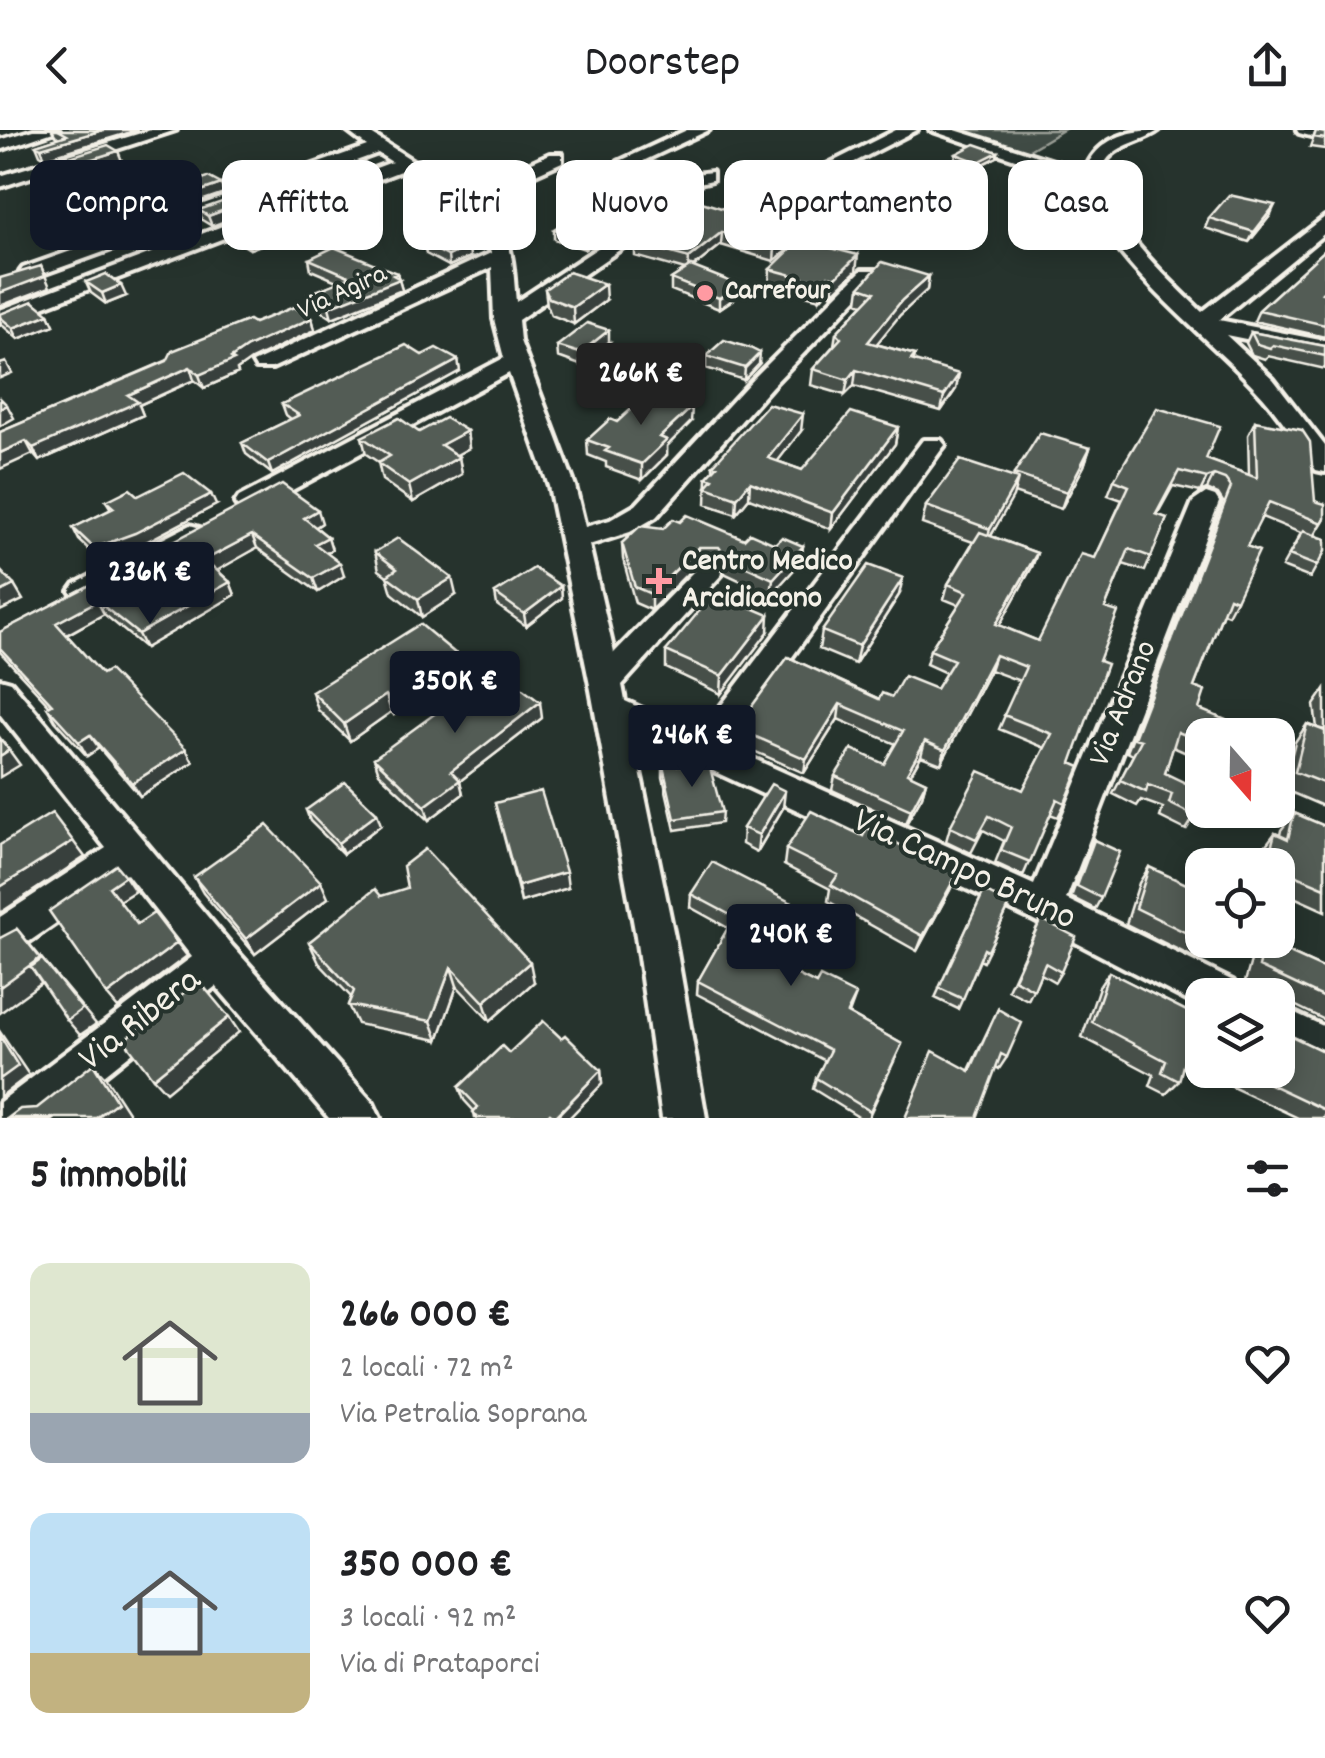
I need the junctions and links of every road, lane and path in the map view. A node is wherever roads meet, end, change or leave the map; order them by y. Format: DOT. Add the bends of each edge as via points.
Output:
graph roads {
  1 [pos="51,130"];
  2 [pos="168,130"];
  3 [pos="354,130"];
  4 [pos="701,130"];
  5 [pos="908,130"];
  6 [pos="938,130"];
  7 [pos="1151,130"];
  8 [pos="1305,130"];
  9 [pos="1325,135"];
  10 [pos="0,145"];
  11 [pos="379,147"];
  12 [pos="556,158"];
  13 [pos="847,160"];
  14 [pos="1032,160"];
  15 [pos="1100,160"];
  16 [pos="403,161"];
  17 [pos="403,164"];
  18 [pos="536,167"];
  19 [pos="706,176"];
  20 [pos="0,182"];
  21 [pos="1325,223"];
  22 [pos="501,250"];
  23 [pos="607,250"];
  24 [pos="1133,250"];
  25 [pos="502,254"];
  26 [pos="30,272"];
  27 [pos="869,274"];
  28 [pos="0,317"];
  29 [pos="505,319"];
  30 [pos="1202,322"];
  31 [pos="1325,348"];
  32 [pos="515,361"];
  33 [pos="264,363"];
  34 [pos="932,445"];
  35 [pos="1325,464"];
  36 [pos="1206,502"];
  37 [pos="574,540"];
  38 [pos="708,574"];
  39 [pos="69,600"];
  40 [pos="0,691"];
  41 [pos="608,696"];
  42 [pos="706,752"];
  43 [pos="131,852"];
  44 [pos="1044,906"];
  45 [pos="0,940"];
  46 [pos="219,960"];
  47 [pos="1186,978"];
  48 [pos="1295,1033"];
  49 [pos="1325,1048"];
  50 [pos="16,1118"];
  51 [pos="358,1118"];
  52 [pos="684,1118"];
  1 -- 10 [label="street"];
  2 -- 20 [label="street"];
  3 -- 11 [label="street"];
  4 -- 19 [label="street" via="627,162 686,181"];
  5 -- 13 [label="street"];
  6 -- 14 [label="street"];
  7 -- 15 [label="street" via="1104,151"];
  8 -- 9 [label="street"];
  11 -- 16 [label="street"];
  11 -- 26 [label="street"];
  12 -- 18 [label="street"];
  17 -- 28 [label="street"];
  21 -- 30 [label="street"];
  22 -- 25 [label="street"];
  23 -- 29 [label="street"];
  24 -- 30 [label="street"];
  25 -- 29 [label="street"];
  25 -- 33 [label="street, Via Agira"];
  27 -- 37 [label="street" via="652,505 627,523"];
  29 -- 32 [label="street"];
  30 -- 31 [label="street"];
  30 -- 35 [label="street" via="1269,388"];
  32 -- 37 [label="street" via="557,470"];
  32 -- 39 [label="street"];
  34 -- 42 [label="street"];
  36 -- 44 [label="street, Via Adrano"];
  37 -- 41 [label="street"];
  38 -- 41 [label="street"];
  40 -- 43 [label="street"];
  41 -- 42 [label="street, Via Campo Bruno"];
  41 -- 52 [label="street"];
  42 -- 44 [label="street, Via Campo Bruno"];
  43 -- 45 [label="street"];
  43 -- 46 [label="street"];
  44 -- 47 [label="street, Via Campo Bruno"];
  46 -- 50 [label="street, Via Ribera"];
  46 -- 51 [label="street"];
  48 -- 49 [label="street"];
}
